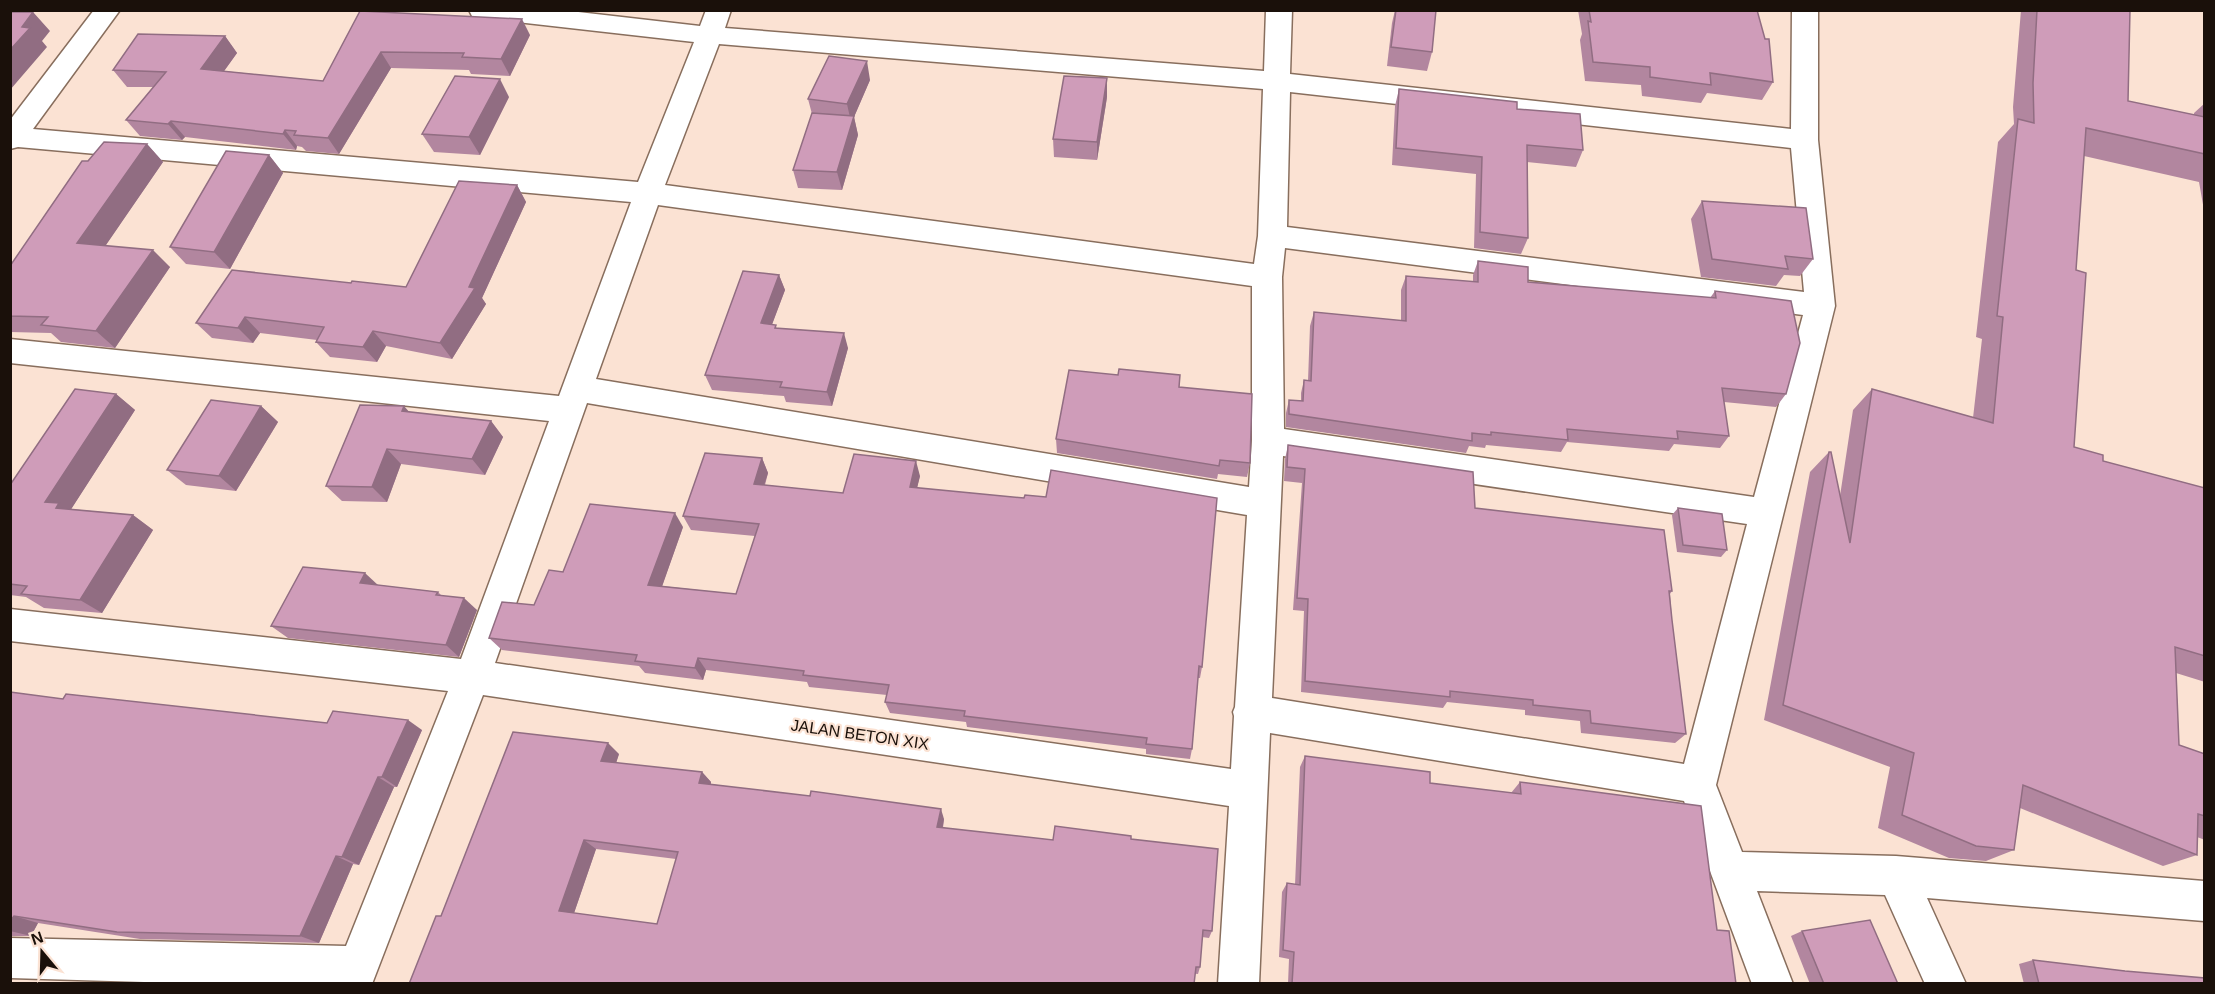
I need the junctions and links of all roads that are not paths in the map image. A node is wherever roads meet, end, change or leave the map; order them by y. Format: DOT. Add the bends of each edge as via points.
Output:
graph roads {
  1 [pos="108,10"];
  2 [pos="481,10"];
  3 [pos="1279,10"];
  4 [pos="1805,10"];
  5 [pos="714,23"];
  6 [pos="1275,81"];
  7 [pos="11,138"];
  8 [pos="1804,140"];
  9 [pos="648,193"];
  10 [pos="1272,236"];
  11 [pos="1267,277"];
  12 [pos="1820,306"];
  13 [pos="10,351"];
  14 [pos="574,399"];
  15 [pos="1268,440"];
  16 [pos="1264,504"];
  17 [pos="1767,513"];
  18 [pos="10,625"];
  19 [pos="472,677"];
  20 [pos="1251,712"];
  21 [pos="1697,785"];
  22 [pos="1247,790"];
  23 [pos="1730,872"];
  24 [pos="1896,876"];
  25 [pos="2205,901"];
  26 [pos="10,958"];
  27 [pos="355,975"];
  28 [pos="1238,984"];
  29 [pos="1773,984"];
  30 [pos="1946,984"];
  1 -- 7 [label="street"];
  2 -- 5 [label="street"];
  3 -- 6 [label="street"];
  4 -- 8 [label="street"];
  5 -- 6 [label="street"];
  5 -- 9 [label="street"];
  6 -- 8 [label="street"];
  6 -- 10 [label="street"];
  7 -- 9 [label="street"];
  8 -- 12 [label="street"];
  9 -- 11 [label="street"];
  9 -- 14 [label="street"];
  10 -- 11 [label="street"];
  10 -- 12 [label="street"];
  11 -- 15 [label="street"];
  12 -- 17 [label="street"];
  13 -- 14 [label="street"];
  14 -- 16 [label="street"];
  14 -- 19 [label="street"];
  15 -- 16 [label="street"];
  15 -- 17 [label="street"];
  16 -- 20 [label="street"];
  17 -- 21 [label="street"];
  18 -- 19 [label="street, JALAN BETON XIX"];
  19 -- 22 [label="street, JALAN BETON XIX"];
  19 -- 27 [label="street"];
  20 -- 21 [label="street"];
  20 -- 22 [label="street"];
  21 -- 23 [label="street"];
  22 -- 28 [label="street"];
  23 -- 24 [label="street"];
  23 -- 29 [label="street"];
  24 -- 25 [label="street"];
  24 -- 30 [label="street"];
  26 -- 27 [label="street"];
}
